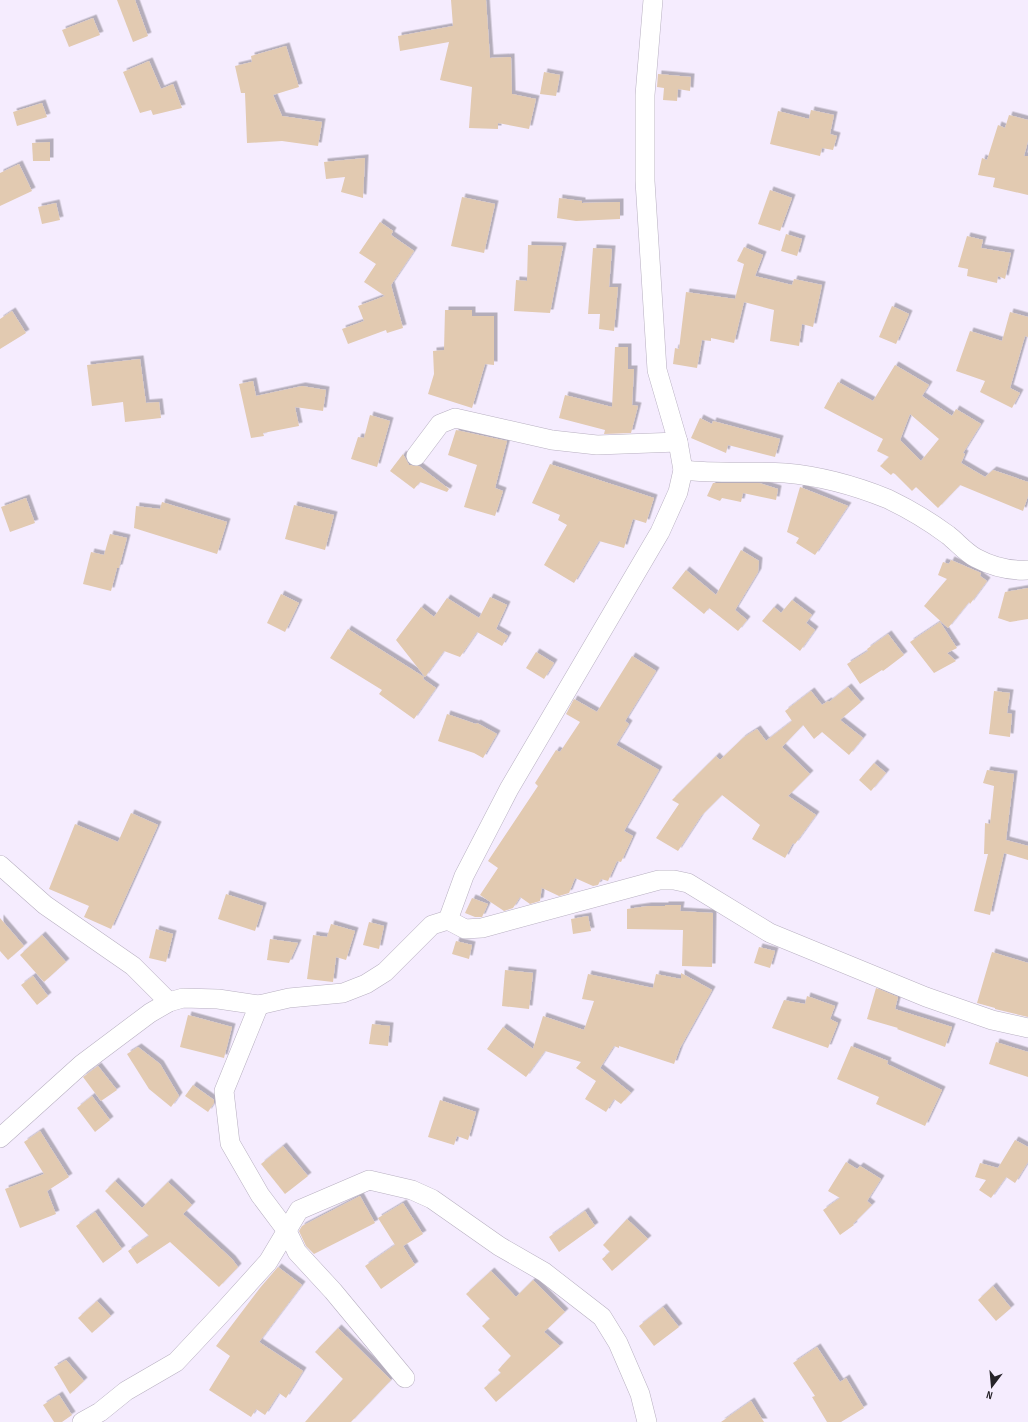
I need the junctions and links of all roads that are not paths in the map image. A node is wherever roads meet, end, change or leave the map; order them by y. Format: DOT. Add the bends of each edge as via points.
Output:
graph roads {
  1 [pos="653,0"];
  2 [pos="678,442"];
  3 [pos="416,456"];
  4 [pos="683,470"];
  5 [pos="1028,570"];
  6 [pos="0,865"];
  7 [pos="448,920"];
  8 [pos="169,1002"];
  9 [pos="260,1005"];
  10 [pos="1028,1028"];
  11 [pos="0,1138"];
  12 [pos="287,1231"];
  13 [pos="405,1378"];
  14 [pos="104,1417"];
  15 [pos="82,1422"];
  16 [pos="647,1422"];
  1 -- 2 [label="street" via="644,96 645,181 657,370"];
  2 -- 3 [label="street" via="597,445 552,440 455,418 440,424"];
  2 -- 4 [label="street"];
  4 -- 5 [label="street" via="786,473 843,484 888,500 920,516 975,557 1001,568"];
  4 -- 7 [label="street" via="678,492 660,532 509,789 464,876"];
  6 -- 8 [label="street" via="45,906 133,966"];
  7 -- 9 [label="street" via="432,925 385,972 366,984 343,993 289,998"];
  7 -- 10 [label="street" via="465,929 482,928 659,880 674,880 694,886 770,934 926,997 992,1020"];
  8 -- 9 [label="street" via="183,998 218,999"];
  8 -- 11 [label="street" via="150,1013 82,1064"];
  9 -- 12 [label="street" via="224,1091 230,1143 260,1195"];
  12 -- 13 [label="street" via="297,1252"];
  12 -- 14 [label="street" via="268,1262 176,1362 126,1391"];
  12 -- 16 [label="street" via="299,1210 369,1180 412,1190 432,1199 499,1246 544,1272 602,1317 618,1343 640,1394"];
  14 -- 15 [label="street"];
}
